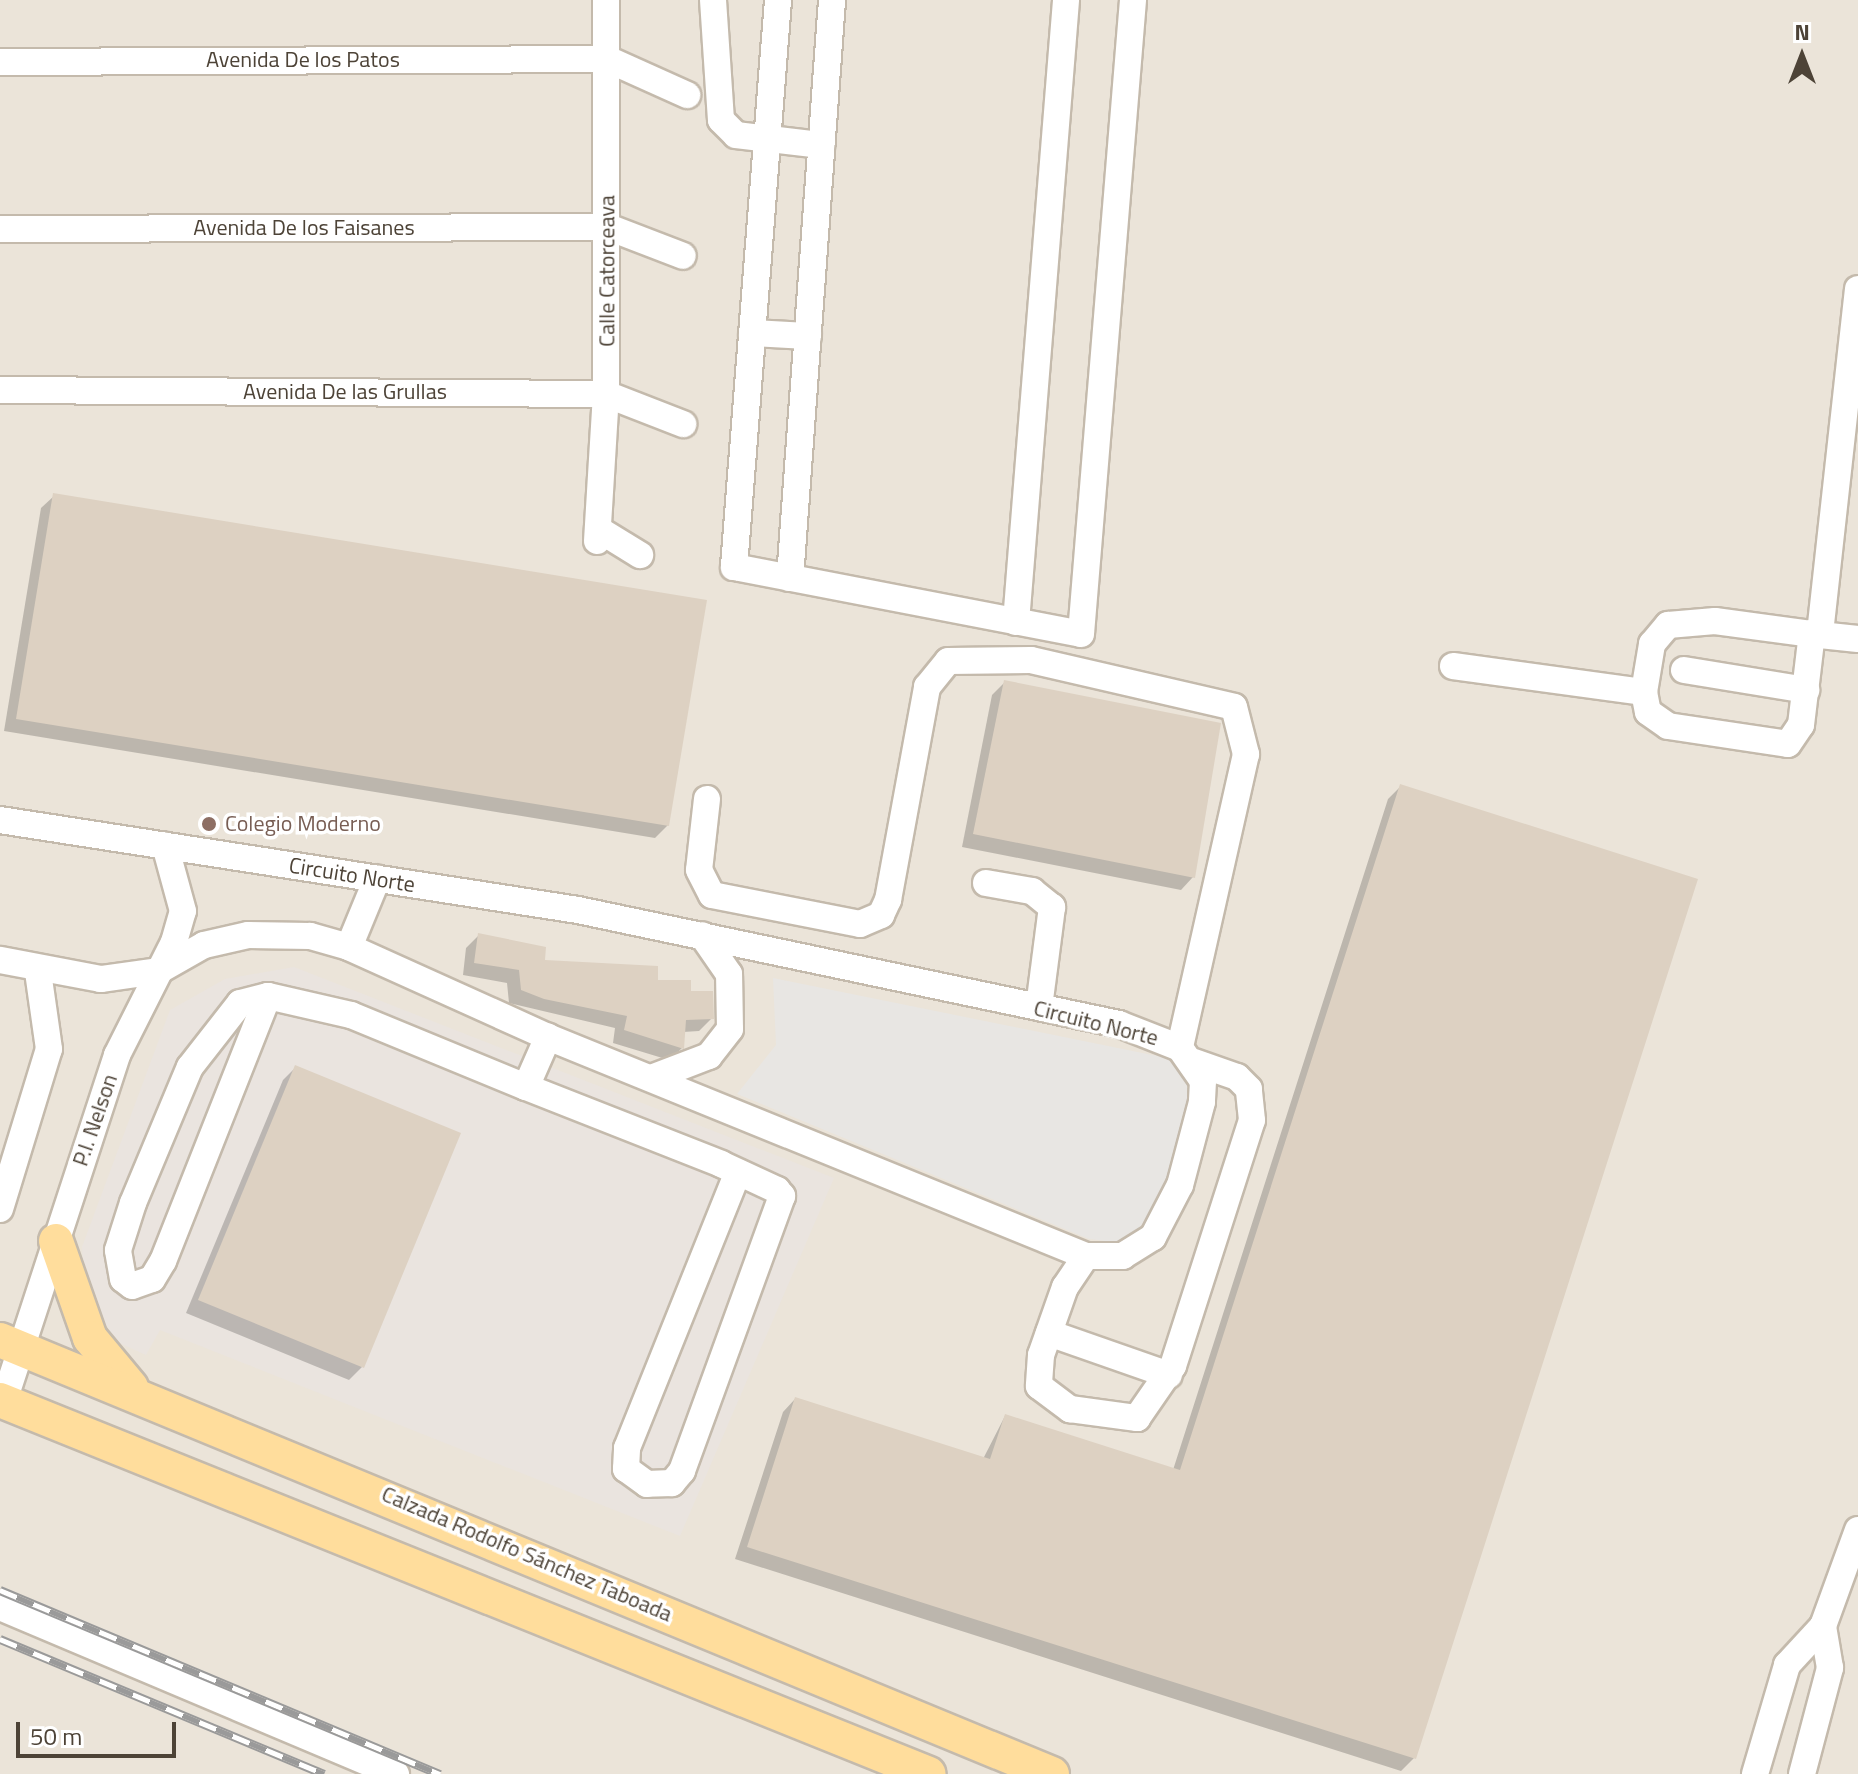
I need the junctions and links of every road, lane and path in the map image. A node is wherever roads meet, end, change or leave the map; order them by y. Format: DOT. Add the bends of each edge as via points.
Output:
graph roads {
  1 [pos="606,0"];
  2 [pos="713,0"];
  3 [pos="778,0"];
  4 [pos="832,0"];
  5 [pos="1066,0"];
  6 [pos="1133,0"];
  7 [pos="607,59"];
  8 [pos="0,62"];
  9 [pos="687,95"];
  10 [pos="767,141"];
  11 [pos="821,145"];
  12 [pos="608,227"];
  13 [pos="0,229"];
  14 [pos="683,256"];
  15 [pos="1858,289"];
  16 [pos="752,333"];
  17 [pos="808,336"];
  18 [pos="0,390"];
  19 [pos="606,394"];
  20 [pos="683,424"];
  21 [pos="640,555"];
  22 [pos="790,578"];
  23 [pos="1016,622"];
  24 [pos="1816,634"];
  25 [pos="1858,639"];
  26 [pos="1453,666"];
  27 [pos="1684,670"];
  28 [pos="1806,690"];
  29 [pos="1644,692"];
  30 [pos="707,799"];
  31 [pos="3,823"];
  32 [pos="165,845"];
  33 [pos="377,879"];
  34 [pos="986,883"];
  35 [pos="702,935"];
  36 [pos="349,947"];
  37 [pos="0,960"];
  38 [pos="158,971"];
  39 [pos="38,972"];
  40 [pos="268,996"];
  41 [pos="1039,1007"];
  42 [pos="548,1037"];
  43 [pos="1187,1055"];
  44 [pos="654,1077"];
  45 [pos="526,1087"];
  46 [pos="738,1172"];
  47 [pos="0,1209"];
  48 [pos="56,1241"];
  49 [pos="1086,1256"];
  50 [pos="1049,1333"];
  51 [pos="11,1344"];
  52 [pos="1169,1375"];
  53 [pos="137,1393"];
  54 [pos="2,1401"];
  55 [pos="1858,1530"];
  56 [pos="0,1607"];
  57 [pos="1823,1626"];
  58 [pos="396,1774"];
  59 [pos="929,1774"];
  60 [pos="1052,1774"];
  61 [pos="1755,1774"];
  62 [pos="1802,1774"];
  1 -- 7 [label="street, Calle Catorceava"];
  2 -- 10 [label="street" via="721,120 736,135"];
  3 -- 10 [label="street"];
  4 -- 11 [label="street"];
  5 -- 23 [label="street"];
  6 -- 23 [label="street" via="1081,634"];
  7 -- 8 [label="street, Avenida De los Patos"];
  7 -- 9 [label="street"];
  7 -- 12 [label="street, Calle Catorceava"];
  10 -- 11 [label="street"];
  10 -- 16 [label="street"];
  11 -- 17 [label="street"];
  12 -- 13 [label="street, Avenida De los Faisanes"];
  12 -- 14 [label="street"];
  12 -- 19 [label="street, Calle Catorceava"];
  15 -- 24 [label="street"];
  16 -- 17 [label="street"];
  16 -- 22 [label="street" via="734,567"];
  17 -- 22 [label="street"];
  18 -- 19 [label="street, Avenida De las Grullas"];
  19 -- 20 [label="street, Avenida De las Grullas"];
  19 -- 21 [label="street, Calle Catorceava" via="599,536"];
  22 -- 23 [label="street"];
  24 -- 25 [label="street"];
  24 -- 28 [label="street"];
  24 -- 29 [label="street" via="1715,621 1668,625 1652,644"];
  26 -- 29 [label="street"];
  27 -- 28 [label="street"];
  28 -- 29 [label="street" via="1798,735 1779,746 1668,726 1648,712"];
  30 -- 43 [label="street" via="699,870 712,895 860,924 881,915 888,900 927,687 948,661 1031,660 1234,707 1243,719 1246,754"];
  31 -- 32 [label="street, Circuito Norte"];
  32 -- 33 [label="street, Circuito Norte"];
  32 -- 38 [label="street, P.I. Nelson" via="183,911"];
  33 -- 35 [label="street, Circuito Norte"];
  33 -- 36 [label="street"];
  34 -- 41 [label="street" via="1032,891 1052,907"];
  35 -- 41 [label="street, Circuito Norte"];
  35 -- 44 [label="street" via="729,974 730,1029 709,1056"];
  36 -- 38 [label="street" via="310,936 248,935 204,945"];
  36 -- 42 [label="street"];
  37 -- 39 [label="street"];
  38 -- 39 [label="street" via="101,979"];
  38 -- 48 [label="street, P.I. Nelson" via="117,1055"];
  39 -- 47 [label="street" via="49,1049"];
  40 -- 40 [label="street" via="240,1003 219,1021 190,1067 122,1233 119,1265 132,1286 152,1279 168,1251"];
  40 -- 45 [label="street" via="351,1015"];
  41 -- 43 [label="street, Circuito Norte"];
  42 -- 44 [label="street"];
  42 -- 45 [label="street"];
  43 -- 49 [label="street" via="1203,1081 1199,1126 1153,1237 1123,1256"];
  43 -- 52 [label="street, Circuito Norte" via="1237,1077 1249,1089 1252,1120"];
  44 -- 49 [label="street"];
  45 -- 46 [label="street"];
  46 -- 46 [label="street" via="627,1448 626,1469 647,1484 672,1483 682,1471 783,1209 777,1190"];
  48 -- 51 [label="street, P.I. Nelson"];
  48 -- 53 [label="main road" via="90,1338"];
  49 -- 50 [label="street" via="1065,1287"];
  50 -- 52 [label="street"];
  50 -- 52 [label="street" via="1039,1386 1070,1409 1137,1418"];
  51 -- 53 [label="main road, Calzada Rodolfo Sánchez Taboada"];
  51 -- 54 [label="street, P.I. Nelson"];
  53 -- 60 [label="main road, Calzada Rodolfo Sánchez Taboada"];
  54 -- 59 [label="main road"];
  55 -- 57 [label="street"];
  56 -- 58 [label="street"];
  57 -- 61 [label="street" via="1787,1665"];
  57 -- 62 [label="street" via="1830,1668"];
}
